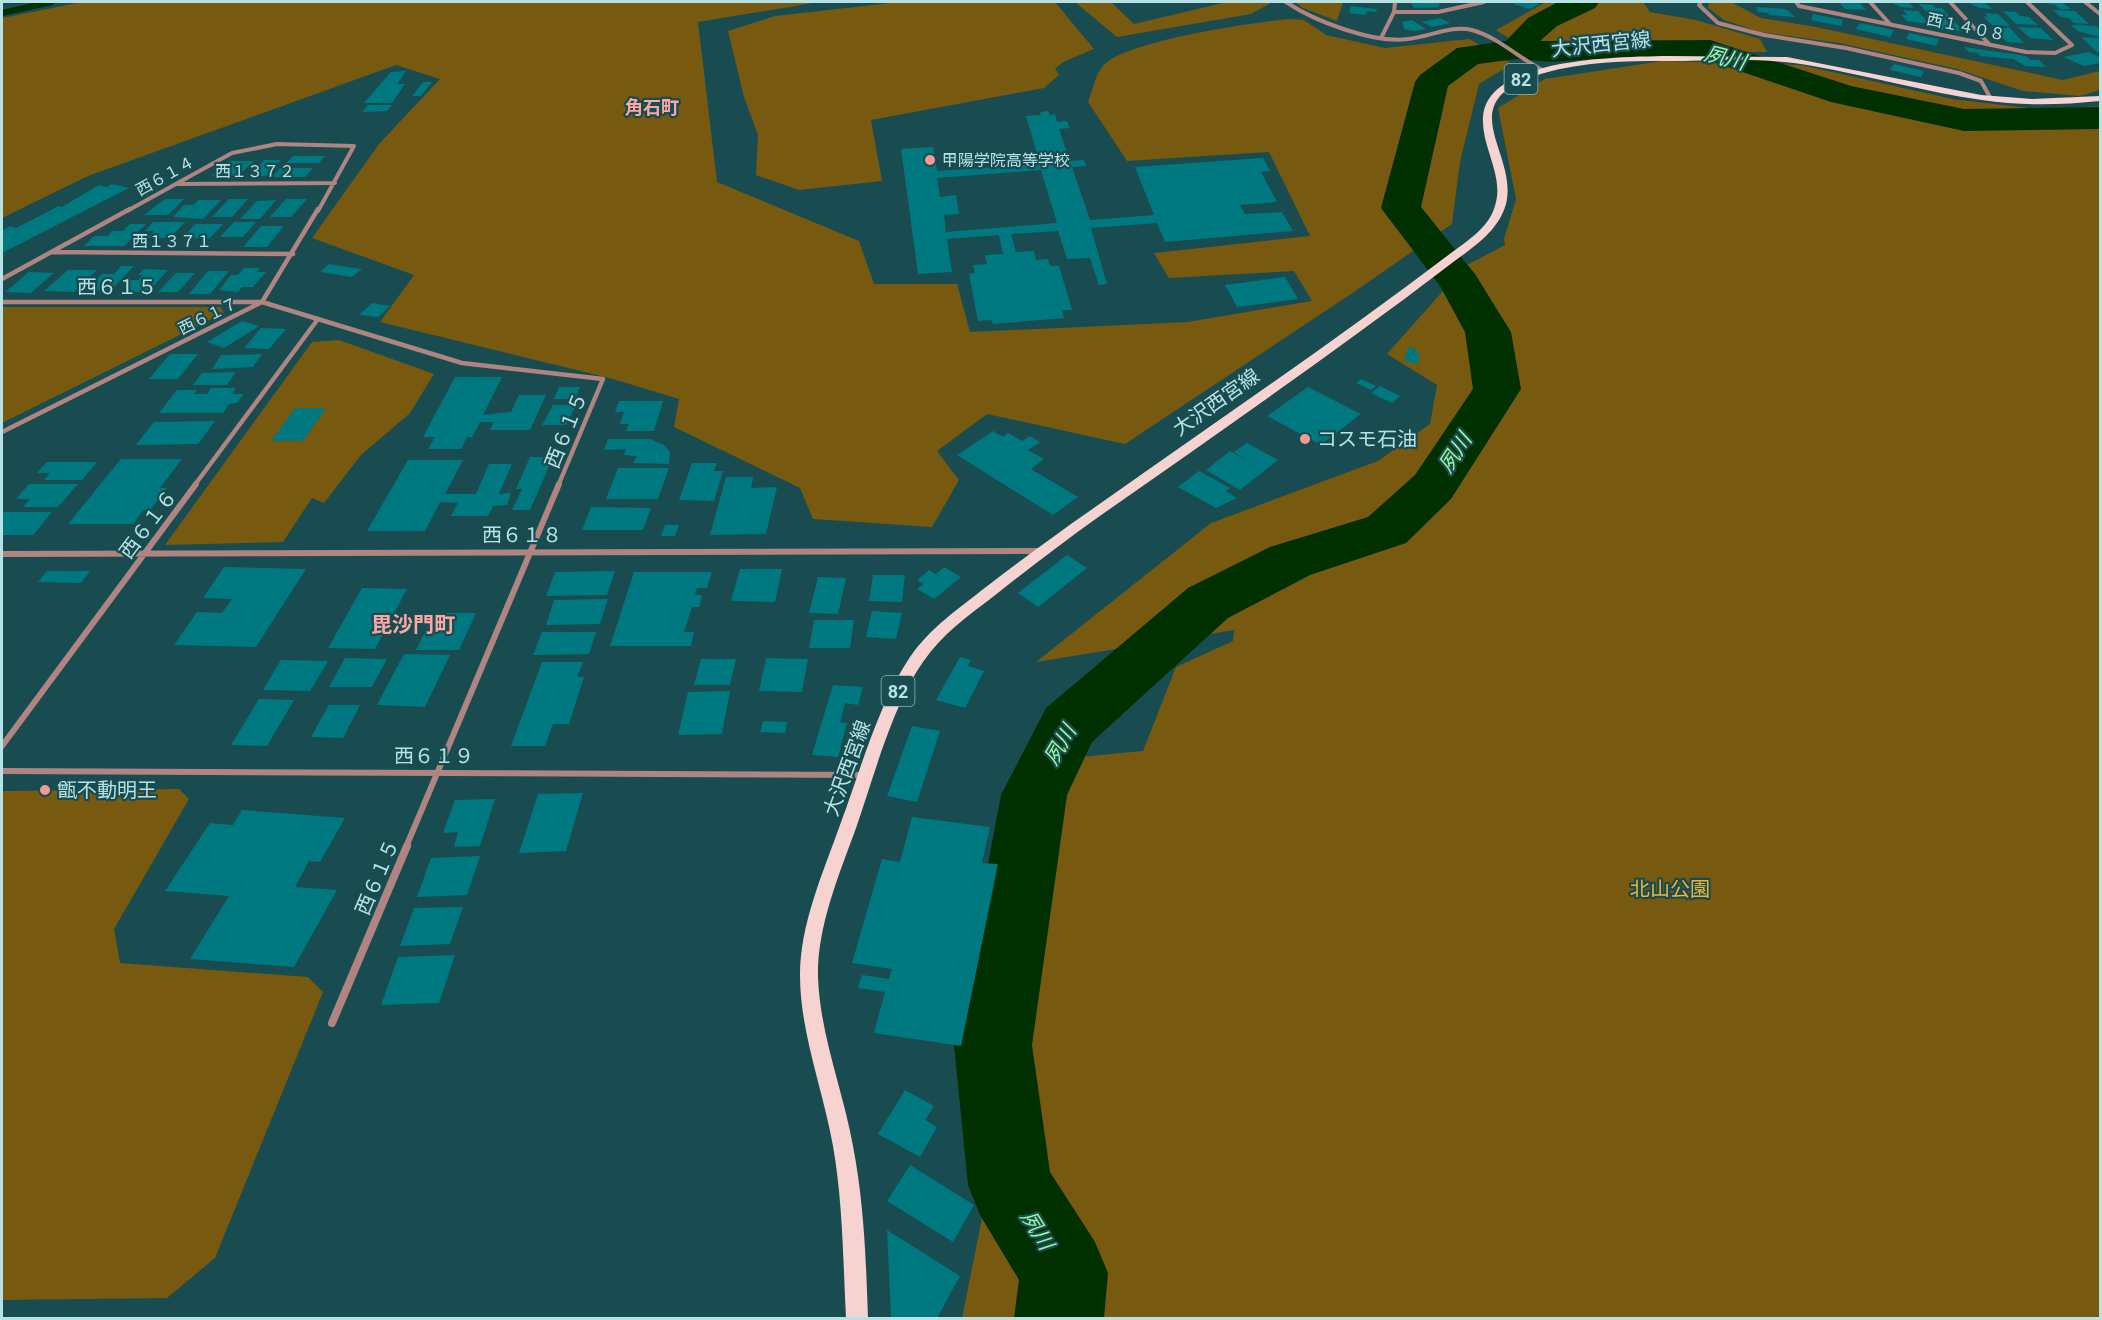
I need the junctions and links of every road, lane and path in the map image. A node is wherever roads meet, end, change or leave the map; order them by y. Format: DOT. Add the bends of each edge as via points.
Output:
graph roads {
  1 [pos="1286,2"];
  2 [pos="1395,2"];
  3 [pos="1484,2"];
  4 [pos="1701,2"];
  5 [pos="1796,2"];
  6 [pos="1870,2"];
  7 [pos="1950,2"];
  8 [pos="2027,2"];
  9 [pos="2085,2"];
  10 [pos="1394,12"];
  11 [pos="2100,14"];
  12 [pos="1890,24"];
  13 [pos="1382,38"];
  14 [pos="1990,45"];
  15 [pos="1544,71"];
  16 [pos="1991,99"];
  17 [pos="2100,99"];
  18 [pos="354,146"];
  19 [pos="335,183"];
  20 [pos="176,184"];
  21 [pos="50,252"];
  22 [pos="293,254"];
  23 [pos="2,279"];
  24 [pos="2,302"];
  25 [pos="262,302"];
  26 [pos="318,319"];
  27 [pos="2,432"];
  28 [pos="532,551"];
  29 [pos="1042,551"];
  30 [pos="2,554"];
  31 [pos="144,554"];
  32 [pos="2,746"];
  33 [pos="2,771"];
  34 [pos="436,773"];
  35 [pos="866,775"];
  36 [pos="333,1023"];
  37 [pos="857,1318"];
  1 -- 13 [label="street" via="1296,9"];
  2 -- 10 [label="street"];
  3 -- 10 [label="street" via="1438,12"];
  4 -- 16 [label="street" via="1699,5 1718,23 1959,73 1980,81"];
  5 -- 12 [label="street, 西１４０８"];
  6 -- 12 [label="street"];
  7 -- 14 [label="street"];
  8 -- 14 [label="street, 西１４０８" via="2072,45 2055,53"];
  9 -- 11 [label="street"];
  10 -- 13 [label="street"];
  12 -- 14 [label="street, 西１４０８"];
  13 -- 15 [label="street" via="1399,40 1470,29"];
  15 -- 16 [label="main road, 大沢西宮線 / 82" via="1609,62 1783,59"];
  15 -- 29 [label="main road, 大沢西宮線 / 82" via="1512,83 1489,106 1487,121 1502,196 1493,222 1471,244"];
  16 -- 17 [label="main road, 大沢西宮線 / 82"];
  18 -- 19 [label="street, 西６１７"];
  18 -- 20 [label="street, 西６１４" via="277,144 232,153"];
  19 -- 20 [label="street, 西１３７２"];
  19 -- 22 [label="street, 西６１７"];
  20 -- 21 [label="street, 西６１４"];
  21 -- 22 [label="street, 西１３７１"];
  21 -- 23 [label="street, 西６１４"];
  22 -- 25 [label="street, 西６１７"];
  24 -- 25 [label="street, 西６１５"];
  25 -- 26 [label="street, 西６１５"];
  25 -- 27 [label="street, 西６１７"];
  26 -- 28 [label="street, 西６１５" via="462,363 603,378"];
  26 -- 31 [label="street, 西６１６"];
  28 -- 29 [label="street, 西６１８"];
  28 -- 31 [label="street, 西６１８"];
  28 -- 34 [label="street, 西６１５"];
  29 -- 35 [label="main road, 大沢西宮線 / 82" via="939,631 916,660 896,695"];
  30 -- 31 [label="street, 西６１８"];
  31 -- 32 [label="street, 西６１６"];
  33 -- 34 [label="street, 西６１９"];
  34 -- 35 [label="street, 西６１９"];
  34 -- 36 [label="street, 西６１５"];
  35 -- 37 [label="main road, 大沢西宮線 / 82" via="828,882 812,940 809,977 816,1031 843,1145 853,1218"];
}
